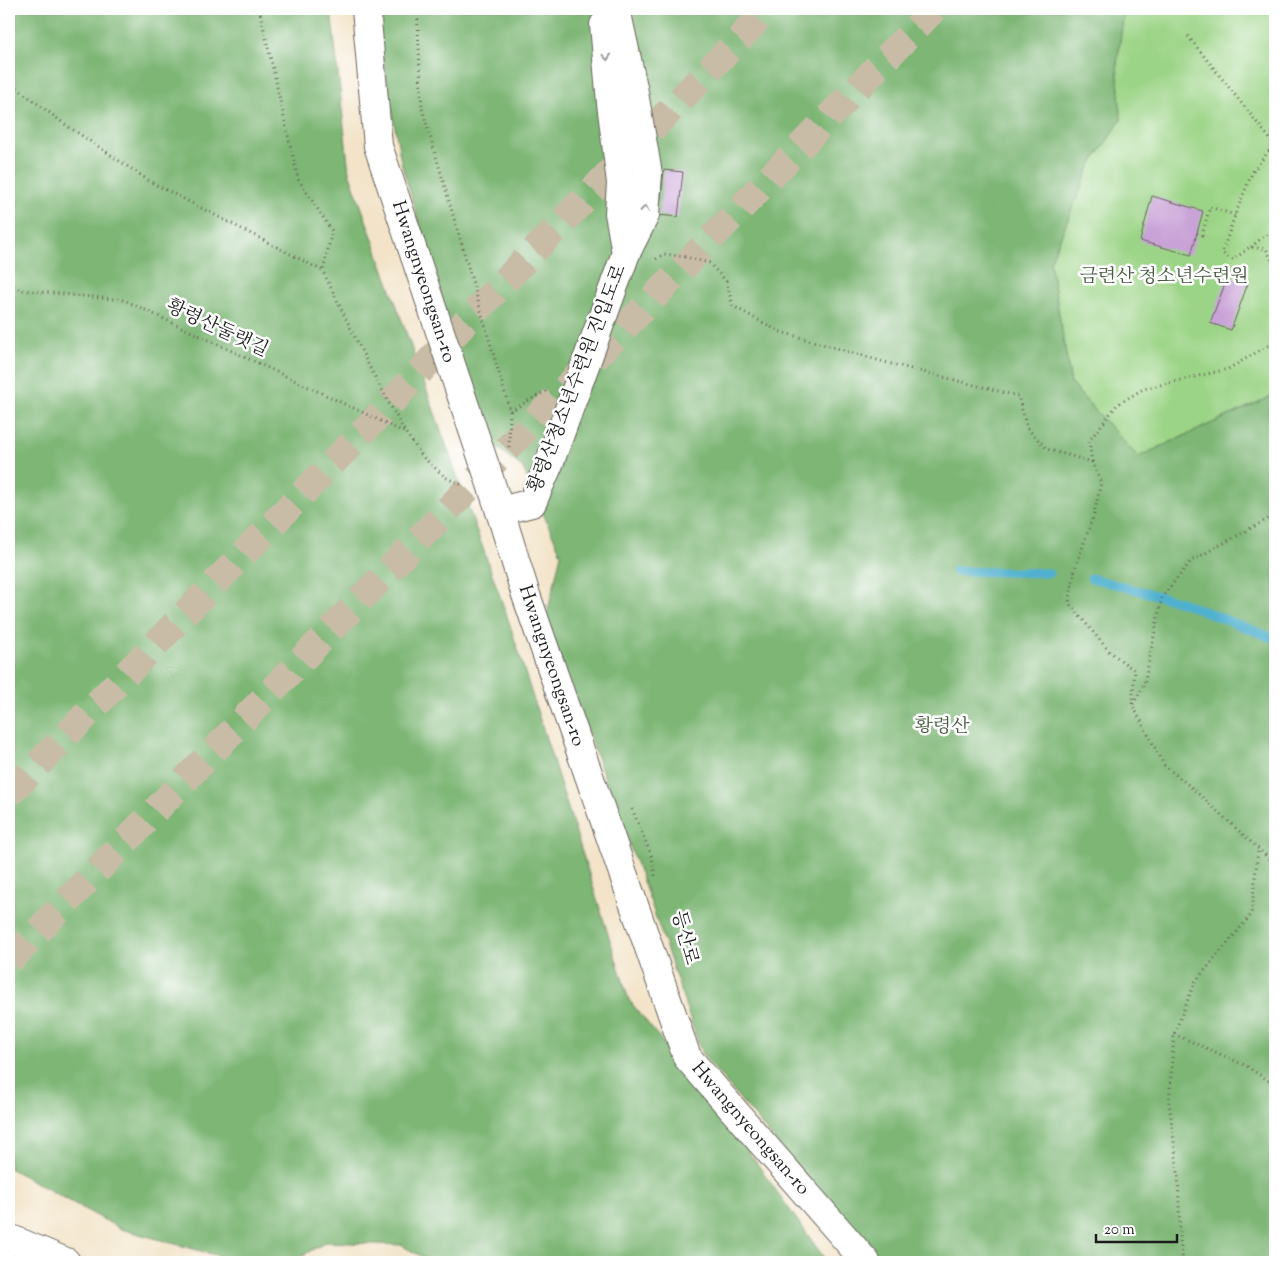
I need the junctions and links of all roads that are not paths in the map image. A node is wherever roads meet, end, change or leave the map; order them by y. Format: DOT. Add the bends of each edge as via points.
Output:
graph roads {
  1 [pos="366,9"];
  2 [pos="604,9"];
  3 [pos="616,9"];
  4 [pos="624,257"];
  5 [pos="500,511"];
  6 [pos="9,1238"];
  7 [pos="66,1262"];
  8 [pos="866,1262"];
  1 -- 5 [label="street, Hwangnyeongsan-ro" via="378,146"];
  2 -- 4 [label="street, 황령산청소년수련원 진입도로, one-way" via="621,183 619,214"];
  4 -- 3 [label="street, 황령산청소년수련원 진입도로, one-way" via="645,215 648,174"];
  4 -- 5 [label="street, 황령산청소년수련원 진입도로" via="532,503"];
  5 -- 8 [label="street, Hwangnyeongsan-ro" via="525,592 687,1057"];
  6 -- 7 [label="street"];
}
